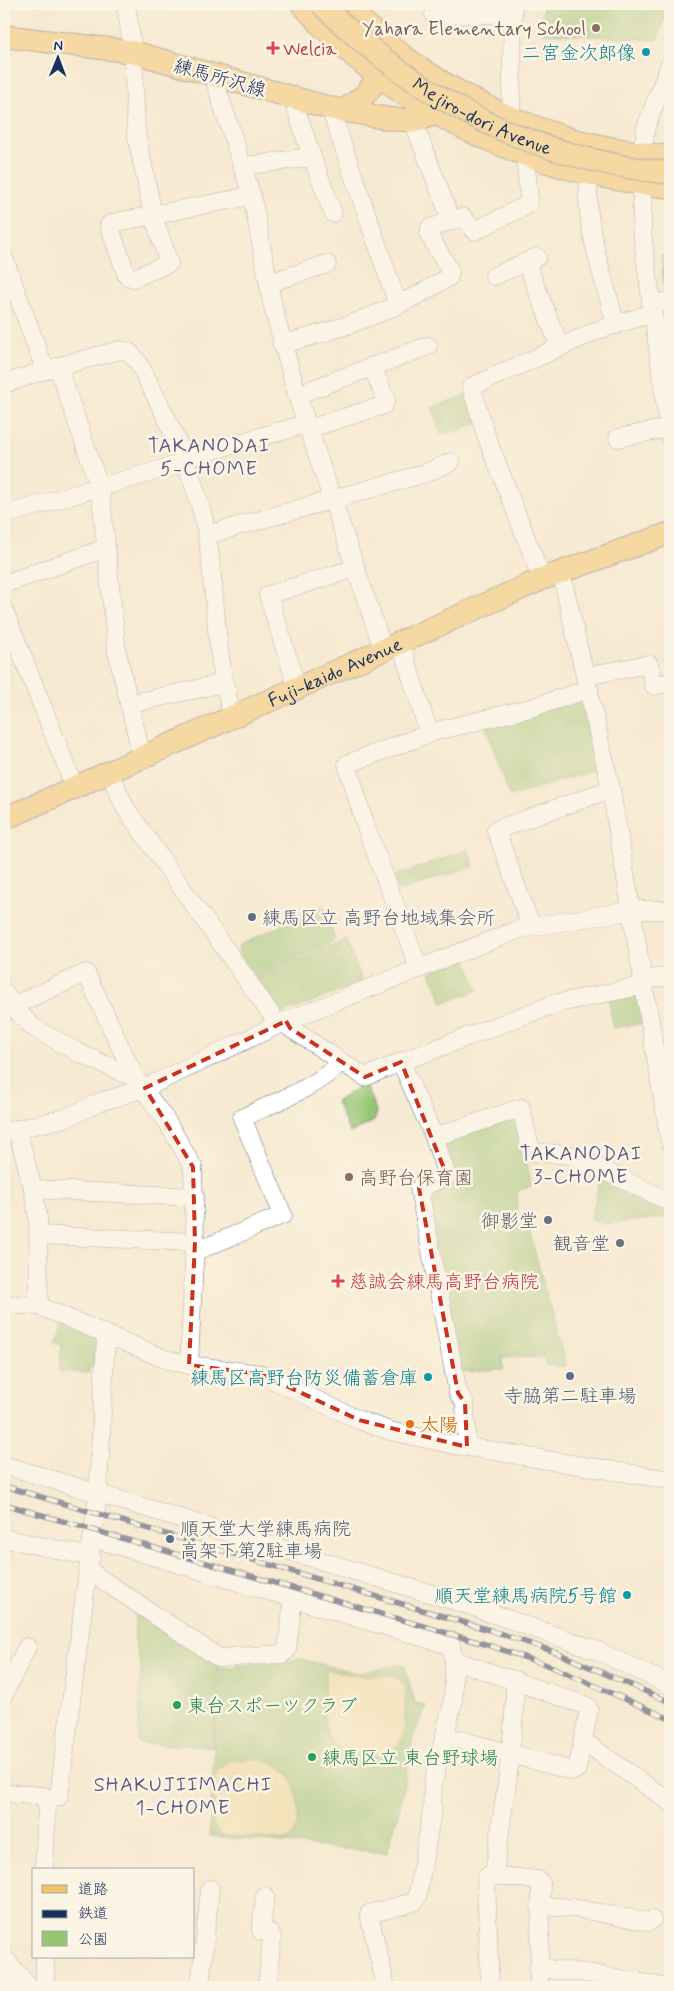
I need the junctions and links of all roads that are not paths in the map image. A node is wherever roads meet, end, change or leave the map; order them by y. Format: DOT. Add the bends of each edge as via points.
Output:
graph roads {
  1 [pos="126,4"];
  2 [pos="302,4"];
  3 [pos="321,4"];
  4 [pos="355,9"];
  5 [pos="513,9"];
  6 [pos="434,15"];
  7 [pos="4,36"];
  8 [pos="133,52"];
  9 [pos="670,64"];
  10 [pos="376,73"];
  11 [pos="214,76"];
  12 [pos="452,88"];
  13 [pos="296,98"];
  14 [pos="336,109"];
  15 [pos="434,114"];
  16 [pos="512,117"];
  17 [pos="413,121"];
  18 [pos="642,153"];
  19 [pos="524,154"];
  20 [pos="312,156"];
  21 [pos="670,157"];
  22 [pos="244,166"];
  23 [pos="670,173"];
  24 [pos="591,174"];
  25 [pos="642,184"];
  26 [pos="670,187"];
  27 [pos="252,196"];
  28 [pos="333,214"];
  29 [pos="451,220"];
  30 [pos="4,258"];
  31 [pos="327,264"];
  32 [pos="494,276"];
  33 [pos="268,282"];
  34 [pos="670,301"];
  35 [pos="398,305"];
  36 [pos="651,309"];
  37 [pos="616,324"];
  38 [pos="282,344"];
  39 [pos="428,346"];
  40 [pos="560,347"];
  41 [pos="372,366"];
  42 [pos="51,368"];
  43 [pos="4,384"];
  44 [pos="297,395"];
  45 [pos="307,427"];
  46 [pos="669,433"];
  47 [pos="618,439"];
  48 [pos="184,461"];
  49 [pos="451,462"];
  50 [pos="100,488"];
  51 [pos="332,500"];
  52 [pos="4,515"];
  53 [pos="670,534"];
  54 [pos="207,535"];
  55 [pos="106,548"];
  56 [pos="356,568"];
  57 [pos="551,575"];
  58 [pos="4,584"];
  59 [pos="4,611"];
  60 [pos="392,645"];
  61 [pos="587,682"];
  62 [pos="670,682"];
  63 [pos="224,683"];
  64 [pos="297,687"];
  65 [pos="129,704"];
  66 [pos="233,717"];
  67 [pos="429,734"];
  68 [pos="142,758"];
  69 [pos="109,772"];
  70 [pos="74,788"];
  71 [pos="612,790"];
  72 [pos="4,819"];
  73 [pos="633,910"];
  74 [pos="670,910"];
  75 [pos="531,926"];
  76 [pos="419,969"];
  77 [pos="670,976"];
  78 [pos="644,982"];
  79 [pos="8,999"];
  80 [pos="282,1022"];
  81 [pos="340,1062"];
  82 [pos="401,1062"];
  83 [pos="665,1079"];
  84 [pos="140,1083"];
  85 [pos="10,1131"];
  86 [pos="434,1137"];
  87 [pos="670,1142"];
  88 [pos="33,1189"];
  89 [pos="195,1197"];
  90 [pos="670,1202"];
  91 [pos="39,1235"];
  92 [pos="194,1247"];
  93 [pos="4,1304"];
  94 [pos="39,1306"];
  95 [pos="106,1336"];
  96 [pos="189,1364"];
  97 [pos="467,1447"];
  98 [pos="4,1465"];
  99 [pos="670,1480"];
  100 [pos="98,1493"];
  101 [pos="4,1538"];
  102 [pos="93,1538"];
  103 [pos="90,1564"];
  104 [pos="292,1597"];
  105 [pos="27,1647"];
  106 [pos="454,1660"];
  107 [pos="515,1680"];
  108 [pos="670,1685"];
  109 [pos="4,1694"];
  110 [pos="446,1736"];
  111 [pos="583,1741"];
  112 [pos="510,1753"];
  113 [pos="4,1793"];
  114 [pos="50,1799"];
  115 [pos="670,1802"];
  116 [pos="44,1868"];
  117 [pos="494,1876"];
  118 [pos="210,1889"];
  119 [pos="265,1896"];
  120 [pos="540,1906"];
  121 [pos="652,1920"];
  122 [pos="4,1958"];
  123 [pos="45,1958"];
  124 [pos="539,1968"];
  125 [pos="29,1987"];
  126 [pos="45,1987"];
  127 [pos="200,1987"];
  128 [pos="267,1987"];
  129 [pos="386,1987"];
  130 [pos="490,1987"];
  131 [pos="539,1987"];
  132 [pos="665,1987"];
  1 -- 8 [label="street"];
  2 -- 10 [label="main road"];
  3 -- 23 [label="main road, Mejiro-dori Avenue, bridge" via="385,61 448,104 478,120 588,160 622,168"];
  4 -- 12 [label="main road, Mejiro-dori Avenue" via="389,45"];
  5 -- 6 [label="street"];
  5 -- 16 [label="street"];
  7 -- 8 [label="main road, 練馬所沢線"];
  8 -- 11 [label="main road, 練馬所沢線"];
  8 -- 27 [label="street" via="136,132 153,216"];
  9 -- 18 [label="street" via="646,127"];
  10 -- 14 [label="main road" via="373,85 362,98"];
  10 -- 15 [label="main road"];
  11 -- 13 [label="main road, 練馬所沢線"];
  11 -- 22 [label="street"];
  12 -- 15 [label="main road"];
  12 -- 16 [label="main road, Mejiro-dori Avenue"];
  13 -- 14 [label="main road, 練馬所沢線"];
  13 -- 20 [label="street" via="296,109"];
  14 -- 17 [label="main road, 練馬所沢線"];
  14 -- 35 [label="street"];
  15 -- 17 [label="main road, 練馬所沢線"];
  15 -- 19 [label="main road"];
  16 -- 18 [label="main road, Mejiro-dori Avenue" via="557,135"];
  17 -- 29 [label="street"];
  18 -- 21 [label="main road, Mejiro-dori Avenue"];
  18 -- 25 [label="street"];
  19 -- 24 [label="main road"];
  19 -- 29 [label="street" via="527,205 474,231 463,217"];
  20 -- 22 [label="street"];
  20 -- 28 [label="street"];
  22 -- 27 [label="street"];
  24 -- 25 [label="main road"];
  24 -- 37 [label="street" via="588,184 591,230"];
  25 -- 26 [label="main road"];
  25 -- 36 [label="street" via="642,233"];
  27 -- 33 [label="street"];
  29 -- 35 [label="street" via="429,231 450,271 449,277 416,298"];
  30 -- 42 [label="street"];
  31 -- 33 [label="street"];
  32 -- 40 [label="street" via="532,260"];
  33 -- 38 [label="street"];
  34 -- 36 [label="street"];
  35 -- 38 [label="street" via="327,333"];
  36 -- 37 [label="street"];
  36 -- 46 [label="street"];
  37 -- 40 [label="street"];
  38 -- 44 [label="street"];
  39 -- 41 [label="street"];
  40 -- 57 [label="street" via="471,387 487,438"];
  41 -- 44 [label="street"];
  41 -- 45 [label="street" via="386,400 384,405"];
  42 -- 43 [label="street"];
  42 -- 48 [label="street" via="120,350 129,352 138,362"];
  42 -- 50 [label="street"];
  44 -- 45 [label="street"];
  45 -- 48 [label="street" via="189,457"];
  45 -- 51 [label="street"];
  46 -- 47 [label="street"];
  48 -- 50 [label="street"];
  48 -- 54 [label="street"];
  49 -- 51 [label="street" via="426,473"];
  50 -- 52 [label="street"];
  50 -- 55 [label="street"];
  51 -- 54 [label="street"];
  51 -- 56 [label="street"];
  53 -- 57 [label="main road, Fuji-kaido Avenue"];
  54 -- 63 [label="street" via="217,648"];
  55 -- 58 [label="street"];
  55 -- 65 [label="street" via="117,652"];
  56 -- 60 [label="street"];
  56 -- 64 [label="street" via="268,595"];
  57 -- 60 [label="main road, Fuji-kaido Avenue"];
  57 -- 61 [label="street"];
  59 -- 70 [label="street"];
  60 -- 64 [label="main road, Fuji-kaido Avenue"];
  60 -- 67 [label="street"];
  61 -- 62 [label="street" via="649,664 654,686"];
  61 -- 67 [label="street" via="534,707"];
  61 -- 71 [label="street"];
  63 -- 65 [label="street"];
  63 -- 66 [label="street"];
  64 -- 66 [label="main road, Fuji-kaido Avenue"];
  65 -- 68 [label="street"];
  66 -- 68 [label="main road, Fuji-kaido Avenue"];
  67 -- 76 [label="street" via="347,764 365,824"];
  68 -- 69 [label="main road, Fuji-kaido Avenue"];
  69 -- 70 [label="main road, Fuji-kaido Avenue"];
  69 -- 80 [label="street" via="126,809"];
  70 -- 72 [label="main road, Fuji-kaido Avenue"];
  71 -- 73 [label="street"];
  71 -- 75 [label="street" via="496,830"];
  73 -- 74 [label="street"];
  73 -- 75 [label="street"];
  73 -- 78 [label="street"];
  75 -- 76 [label="street"];
  76 -- 80 [label="street"];
  77 -- 78 [label="street"];
  78 -- 82 [label="street" via="554,1004"];
  78 -- 83 [label="street"];
  79 -- 84 [label="street" via="41,1033"];
  79 -- 84 [label="street" via="86,973"];
  80 -- 81 [label="street"];
  80 -- 84 [label="street"];
  81 -- 82 [label="street" via="366,1077"];
  81 -- 92 [label="street" via="300,1090 242,1118 282,1215"];
  82 -- 86 [label="street"];
  83 -- 87 [label="street"];
  84 -- 85 [label="street" via="66,1118"];
  84 -- 89 [label="street" via="168,1122 193,1167"];
  85 -- 88 [label="street"];
  86 -- 90 [label="street" via="521,1108 531,1152 571,1155"];
  86 -- 97 [label="street" via="447,1176 419,1188 458,1394 465,1403"];
  88 -- 89 [label="street"];
  88 -- 91 [label="street"];
  89 -- 92 [label="street"];
  91 -- 92 [label="street"];
  91 -- 94 [label="street"];
  92 -- 96 [label="street"];
  93 -- 94 [label="street"];
  94 -- 95 [label="street"];
  95 -- 96 [label="street" via="165,1359"];
  95 -- 100 [label="street"];
  96 -- 97 [label="street" via="261,1374 359,1420 407,1435"];
  97 -- 99 [label="street"];
  98 -- 100 [label="street"];
  100 -- 102 [label="street"];
  100 -- 108 [label="street" via="468,1604 596,1650"];
  101 -- 103 [label="street"];
  102 -- 103 [label="street"];
  102 -- 104 [label="street"];
  103 -- 104 [label="street" via="218,1658 282,1654 287,1650"];
  103 -- 114 [label="street" via="59,1795"];
  104 -- 106 [label="street" via="449,1645"];
  105 -- 109 [label="street"];
  106 -- 107 [label="street"];
  106 -- 110 [label="street" via="453,1702"];
  107 -- 111 [label="street" via="589,1708"];
  107 -- 112 [label="street"];
  110 -- 112 [label="street"];
  110 -- 129 [label="street" via="433,1782 431,1822 416,1901 369,1914"];
  111 -- 112 [label="street" via="577,1769 573,1771"];
  111 -- 115 [label="street"];
  112 -- 117 [label="street"];
  113 -- 114 [label="street"];
  114 -- 116 [label="street" via="45,1823"];
  117 -- 120 [label="street" via="538,1880 541,1883"];
  117 -- 130 [label="street" via="486,1878"];
  118 -- 127 [label="street"];
  119 -- 128 [label="street" via="262,1931 272,1934"];
  120 -- 121 [label="street"];
  120 -- 124 [label="street"];
  122 -- 125 [label="street"];
  123 -- 126 [label="street"];
  124 -- 131 [label="street"];
  124 -- 132 [label="street"];
}
